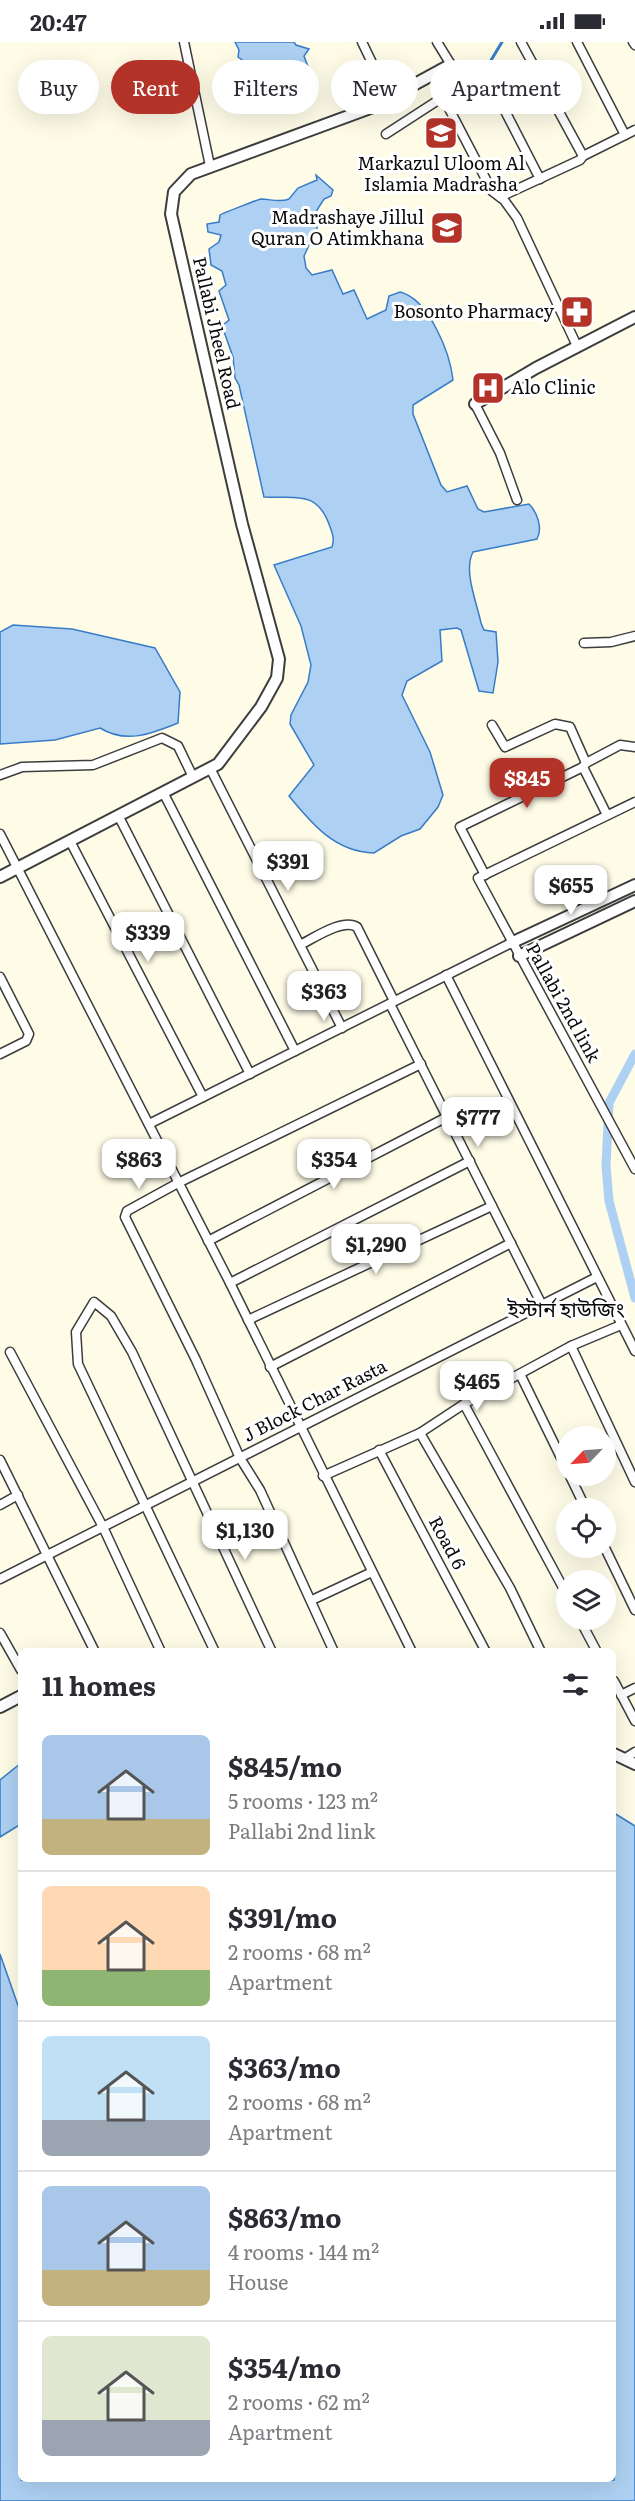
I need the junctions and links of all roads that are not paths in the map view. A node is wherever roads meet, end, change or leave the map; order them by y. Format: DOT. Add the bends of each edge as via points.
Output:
graph roads {
  1 [pos="184,42"];
  2 [pos="362,42"];
  3 [pos="437,42"];
  4 [pos="521,42"];
  5 [pos="577,42"];
  6 [pos="371,60"];
  7 [pos="448,60"];
  8 [pos="430,105"];
  9 [pos="352,114"];
  10 [pos="452,114"];
  11 [pos="507,114"];
  12 [pos="635,130"];
  13 [pos="386,134"];
  14 [pos="625,135"];
  15 [pos="583,156"];
  16 [pos="210,166"];
  17 [pos="540,179"];
  18 [pos="500,197"];
  19 [pos="635,317"];
  20 [pos="577,346"];
  21 [pos="475,404"];
  22 [pos="517,500"];
  23 [pos="635,636"];
  24 [pos="584,643"];
  25 [pos="492,724"];
  26 [pos="635,747"];
  27 [pos="585,765"];
  28 [pos="214,766"];
  29 [pos="0,776"];
  30 [pos="193,777"];
  31 [pos="163,792"];
  32 [pos="635,802"];
  33 [pos="118,815"];
  34 [pos="607,816"];
  35 [pos="0,834"];
  36 [pos="70,842"];
  37 [pos="17,869"];
  38 [pos="484,875"];
  39 [pos="0,878"];
  40 [pos="635,885"];
  41 [pos="635,901"];
  42 [pos="511,943"];
  43 [pos="300,945"];
  44 [pos="519,956"];
  45 [pos="446,975"];
  46 [pos="0,977"];
  47 [pos="392,1003"];
  48 [pos="342,1028"];
  49 [pos="295,1051"];
  50 [pos="0,1054"];
  51 [pos="421,1064"];
  52 [pos="250,1074"];
  53 [pos="203,1097"];
  54 [pos="447,1117"];
  55 [pos="149,1124"];
  56 [pos="470,1161"];
  57 [pos="635,1169"];
  58 [pos="178,1183"];
  59 [pos="492,1206"];
  60 [pos="208,1241"];
  61 [pos="511,1243"];
  62 [pos="597,1277"];
  63 [pos="230,1283"];
  64 [pos="542,1305"];
  65 [pos="248,1320"];
  66 [pos="621,1325"];
  67 [pos="571,1346"];
  68 [pos="635,1351"];
  69 [pos="10,1352"];
  70 [pos="270,1367"];
  71 [pos="521,1376"];
  72 [pos="464,1404"];
  73 [pos="300,1427"];
  74 [pos="420,1433"];
  75 [pos="556,1448"];
  76 [pos="379,1450"];
  77 [pos="240,1458"];
  78 [pos="0,1460"];
  79 [pos="323,1476"];
  80 [pos="194,1481"];
  81 [pos="635,1482"];
  82 [pos="18,1495"];
  83 [pos="0,1505"];
  84 [pos="146,1505"];
  85 [pos="103,1527"];
  86 [pos="48,1555"];
  87 [pos="610,1558"];
  88 [pos="372,1572"];
  89 [pos="556,1575"];
  90 [pos="0,1579"];
  91 [pos="312,1600"];
  92 [pos="635,1610"];
  93 [pos="585,1630"];
  94 [pos="0,1633"];
  95 [pos="93,1648"];
  96 [pos="159,1648"];
  97 [pos="213,1648"];
  98 [pos="270,1648"];
  99 [pos="332,1648"];
  100 [pos="410,1648"];
  101 [pos="484,1648"];
  102 [pos="539,1648"];
  103 [pos="595,1648"];
  104 [pos="18,1665"];
  105 [pos="616,1685"];
  106 [pos="635,1689"];
  107 [pos="621,1695"];
  108 [pos="18,1698"];
  109 [pos="0,1707"];
  110 [pos="635,1721"];
  111 [pos="635,1752"];
  112 [pos="619,1757"];
  113 [pos="635,1764"];
  1 -- 16 [label="street"];
  2 -- 6 [label="street"];
  3 -- 7 [label="street"];
  4 -- 15 [label="street"];
  5 -- 14 [label="street"];
  8 -- 13 [label="street"];
  9 -- 16 [label="street, Pallabi Jheel Road"];
  10 -- 18 [label="street" via="492,191"];
  11 -- 17 [label="street"];
  12 -- 14 [label="street"];
  14 -- 15 [label="street"];
  15 -- 17 [label="street"];
  16 -- 28 [label="street, Pallabi Jheel Road" via="191,174 179,185 171,214 242,524 280,667 261,706"];
  17 -- 18 [label="street"];
  18 -- 20 [label="street" via="517,218"];
  19 -- 20 [label="street"];
  20 -- 21 [label="street"];
  21 -- 22 [label="street" via="500,453"];
  23 -- 24 [label="street"];
  25 -- 27 [label="street" via="505,747 555,724 570,727"];
  26 -- 27 [label="street" via="620,745"];
  27 -- 34 [label="street"];
  27 -- 38 [label="street" via="460,827"];
  28 -- 30 [label="street"];
  28 -- 43 [label="street"];
  29 -- 30 [label="street" via="22,767 93,765 162,738 178,746"];
  30 -- 31 [label="street"];
  31 -- 33 [label="street"];
  31 -- 49 [label="street"];
  32 -- 34 [label="street"];
  33 -- 36 [label="street"];
  33 -- 52 [label="street"];
  34 -- 38 [label="street"];
  35 -- 37 [label="street"];
  36 -- 37 [label="street"];
  36 -- 53 [label="street"];
  37 -- 39 [label="street"];
  37 -- 55 [label="street"];
  38 -- 42 [label="street, Pallabi 2nd link" via="478,878"];
  40 -- 42 [label="street"];
  41 -- 44 [label="street"];
  42 -- 44 [label="street, Pallabi 2nd link"];
  42 -- 45 [label="street"];
  43 -- 47 [label="street" via="344,924 357,927"];
  43 -- 48 [label="street"];
  44 -- 57 [label="street, Pallabi 2nd link"];
  45 -- 47 [label="street"];
  45 -- 62 [label="street"];
  46 -- 50 [label="street" via="29,1039"];
  47 -- 48 [label="street"];
  47 -- 51 [label="street"];
  48 -- 49 [label="street"];
  49 -- 52 [label="street"];
  51 -- 54 [label="street"];
  51 -- 58 [label="street"];
  52 -- 53 [label="street"];
  53 -- 55 [label="street"];
  54 -- 56 [label="street"];
  54 -- 60 [label="street"];
  55 -- 58 [label="street"];
  56 -- 59 [label="street"];
  56 -- 63 [label="street"];
  58 -- 60 [label="street"];
  58 -- 77 [label="street" via="127,1211 125,1217"];
  59 -- 61 [label="street"];
  59 -- 65 [label="street"];
  60 -- 63 [label="street"];
  61 -- 64 [label="street"];
  61 -- 70 [label="street"];
  62 -- 64 [label="street, J Block Char Rasta"];
  62 -- 66 [label="street"];
  63 -- 65 [label="street"];
  64 -- 73 [label="street, J Block Char Rasta"];
  65 -- 70 [label="street"];
  66 -- 67 [label="street"];
  66 -- 68 [label="street"];
  67 -- 71 [label="street"];
  67 -- 81 [label="street"];
  69 -- 85 [label="street"];
  70 -- 73 [label="street"];
  71 -- 72 [label="street"];
  71 -- 75 [label="street"];
  72 -- 74 [label="street"];
  72 -- 89 [label="street"];
  73 -- 77 [label="street, J Block Char Rasta"];
  73 -- 79 [label="street"];
  74 -- 76 [label="street"];
  74 -- 102 [label="street" via="510,1588"];
  76 -- 79 [label="street"];
  76 -- 101 [label="street, Road 6"];
  77 -- 80 [label="street, J Block Char Rasta"];
  77 -- 91 [label="street"];
  78 -- 82 [label="street"];
  79 -- 88 [label="street"];
  80 -- 84 [label="street, J Block Char Rasta"];
  80 -- 84 [label="street" via="121,1332 111,1316 94,1302 76,1332 78,1364"];
  80 -- 98 [label="street"];
  82 -- 83 [label="street"];
  82 -- 86 [label="street"];
  84 -- 85 [label="street, J Block Char Rasta"];
  84 -- 97 [label="street"];
  85 -- 86 [label="street, J Block Char Rasta"];
  85 -- 96 [label="street"];
  86 -- 90 [label="street, J Block Char Rasta"];
  86 -- 95 [label="street"];
  87 -- 92 [label="street"];
  88 -- 91 [label="street"];
  88 -- 100 [label="street"];
  91 -- 99 [label="street"];
  93 -- 103 [label="street"];
  94 -- 104 [label="street"];
  105 -- 107 [label="street"];
  106 -- 107 [label="street"];
  107 -- 110 [label="street"];
  108 -- 109 [label="street"];
  111 -- 112 [label="street"];
  112 -- 113 [label="street"];
}
